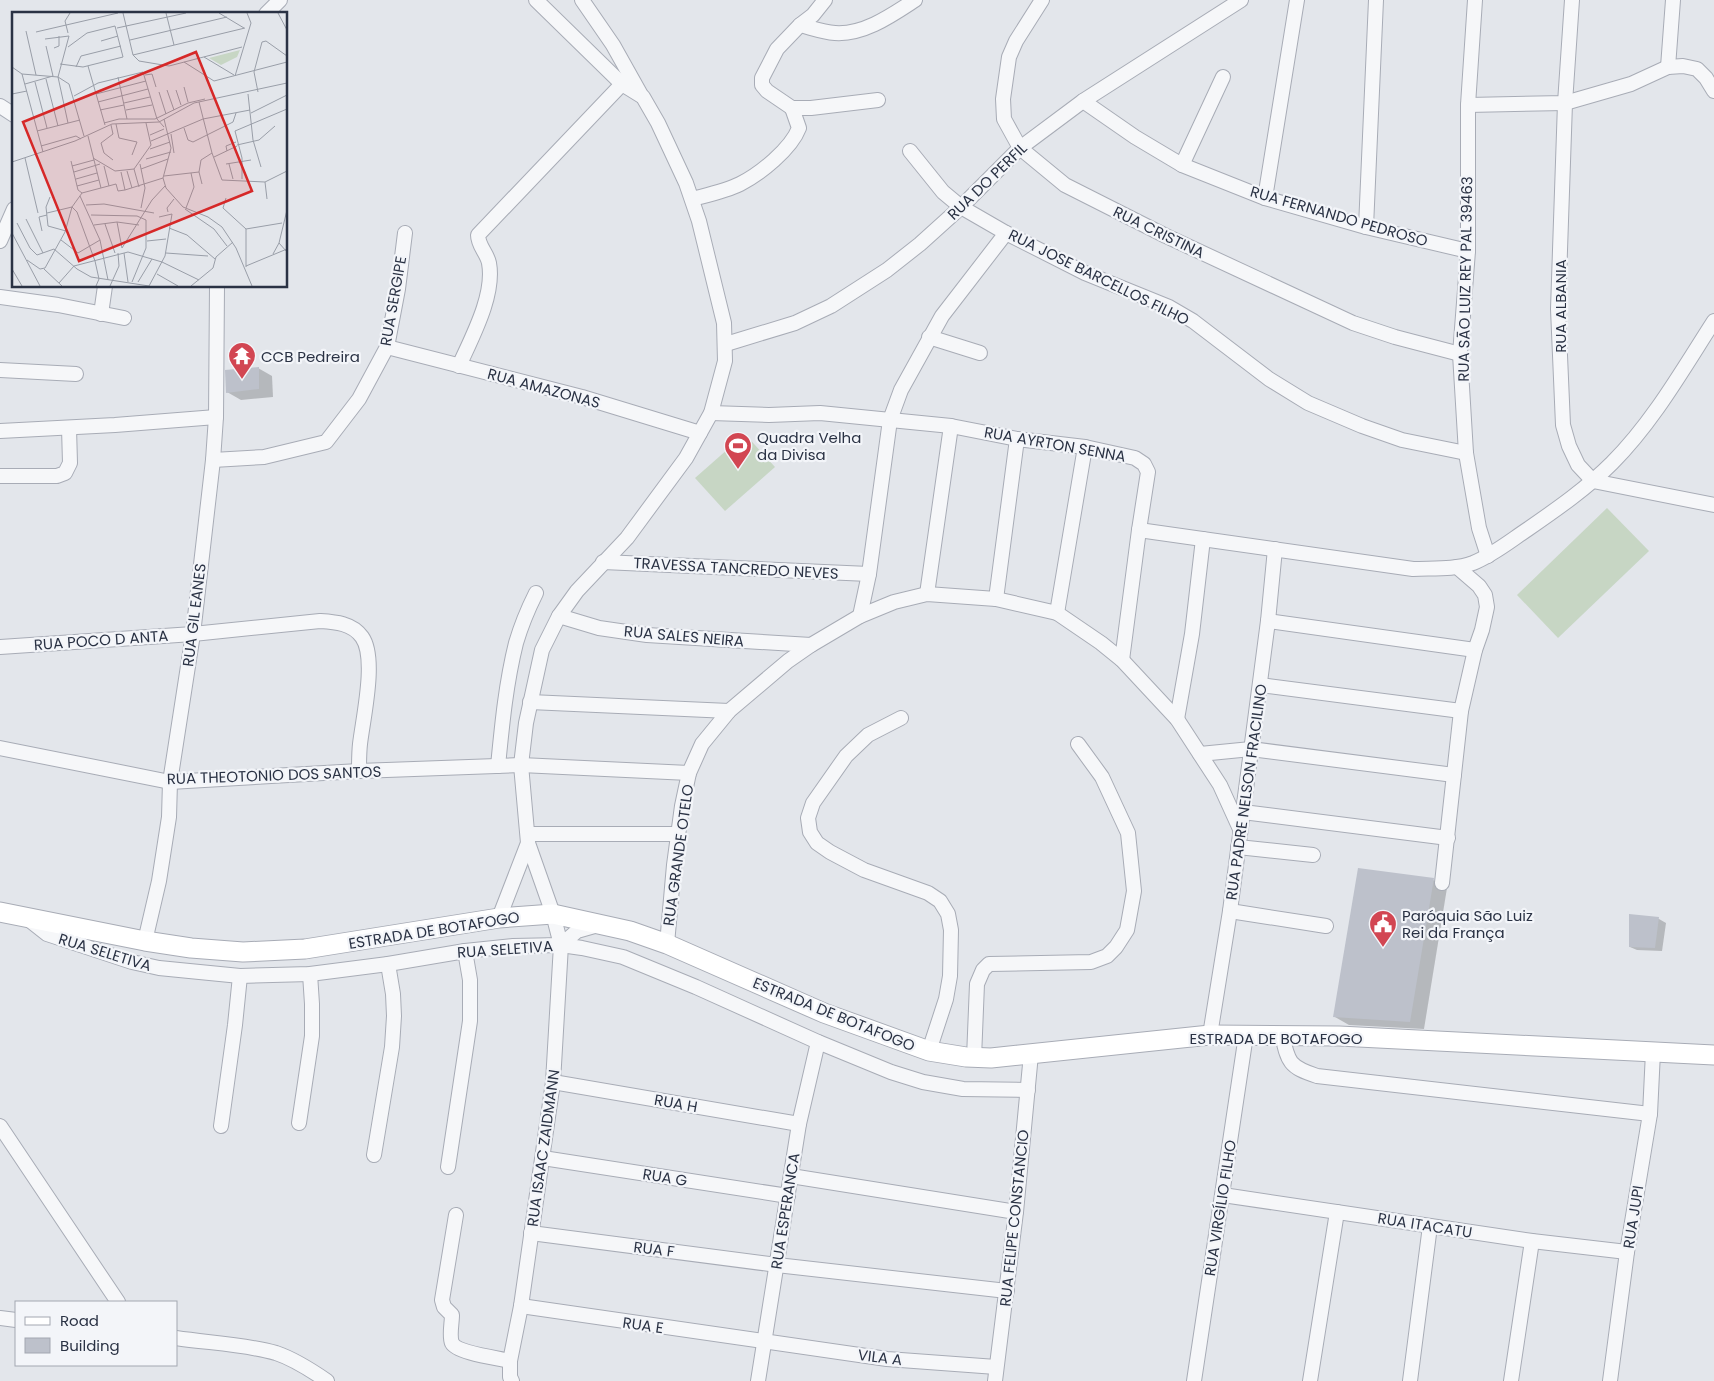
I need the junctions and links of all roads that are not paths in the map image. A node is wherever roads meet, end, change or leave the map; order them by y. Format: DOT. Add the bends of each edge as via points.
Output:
graph roads {
  1 [pos="280,0"];
  2 [pos="536,0"];
  3 [pos="582,0"];
  4 [pos="825,0"];
  5 [pos="915,0"];
  6 [pos="1042,0"];
  7 [pos="1241,0"];
  8 [pos="1297,0"];
  9 [pos="1376,0"];
  10 [pos="1475,0"];
  11 [pos="1572,0"];
  12 [pos="1673,0"];
  13 [pos="268,12"];
  14 [pos="800,25"];
  15 [pos="1668,67"];
  16 [pos="1223,76"];
  17 [pos="622,84"];
  18 [pos="1714,91"];
  19 [pos="643,97"];
  20 [pos="878,100"];
  21 [pos="1083,101"];
  22 [pos="1565,103"];
  23 [pos="1468,105"];
  24 [pos="0,106"];
  25 [pos="792,108"];
  26 [pos="12,114"];
  27 [pos="1020,148"];
  28 [pos="910,151"];
  29 [pos="1182,164"];
  30 [pos="1265,198"];
  31 [pos="692,199"];
  32 [pos="961,206"];
  33 [pos="12,214"];
  34 [pos="1366,227"];
  35 [pos="405,233"];
  36 [pos="1006,233"];
  37 [pos="0,241"];
  38 [pos="1468,251"];
  39 [pos="105,288"];
  40 [pos="217,288"];
  41 [pos="0,297"];
  42 [pos="102,314"];
  43 [pos="124,318"];
  44 [pos="1714,321"];
  45 [pos="929,337"];
  46 [pos="726,344"];
  47 [pos="387,347"];
  48 [pos="980,353"];
  49 [pos="1460,354"];
  50 [pos="459,366"];
  51 [pos="0,370"];
  52 [pos="76,374"];
  53 [pos="712,413"];
  54 [pos="216,417"];
  55 [pos="890,420"];
  56 [pos="951,426"];
  57 [pos="69,428"];
  58 [pos="0,431"];
  59 [pos="700,433"];
  60 [pos="1017,439"];
  61 [pos="1085,447"];
  62 [pos="1466,453"];
  63 [pos="213,460"];
  64 [pos="0,476"];
  65 [pos="1593,481"];
  66 [pos="1714,504"];
  67 [pos="1139,530"];
  68 [pos="1203,538"];
  69 [pos="1275,549"];
  70 [pos="1488,556"];
  71 [pos="604,562"];
  72 [pos="1457,567"];
  73 [pos="869,574"];
  74 [pos="536,593"];
  75 [pos="927,594"];
  76 [pos="996,599"];
  77 [pos="1057,613"];
  78 [pos="559,616"];
  79 [pos="860,616"];
  80 [pos="1268,621"];
  81 [pos="193,634"];
  82 [pos="811,645"];
  83 [pos="0,647"];
  84 [pos="1475,650"];
  85 [pos="1122,660"];
  86 [pos="1260,685"];
  87 [pos="530,702"];
  88 [pos="729,711"];
  89 [pos="1461,711"];
  90 [pos="901,718"];
  91 [pos="1177,719"];
  92 [pos="1078,744"];
  93 [pos="0,748"];
  94 [pos="1251,749"];
  95 [pos="1200,754"];
  96 [pos="521,765"];
  97 [pos="498,766"];
  98 [pos="359,771"];
  99 [pos="689,773"];
  100 [pos="1454,776"];
  101 [pos="170,782"];
  102 [pos="1243,812"];
  103 [pos="1240,829"];
  104 [pos="678,834"];
  105 [pos="1448,838"];
  106 [pos="528,839"];
  107 [pos="1238,847"];
  108 [pos="1312,855"];
  109 [pos="1442,883"];
  110 [pos="1230,911"];
  111 [pos="0,912"];
  112 [pos="553,914"];
  113 [pos="499,918"];
  114 [pos="28,919"];
  115 [pos="601,924"];
  116 [pos="1326,926"];
  117 [pos="145,941"];
  118 [pos="667,944"];
  119 [pos="561,945"];
  120 [pos="465,951"];
  121 [pos="388,964"];
  122 [pos="310,974"];
  123 [pos="240,976"];
  124 [pos="1210,1035"];
  125 [pos="1246,1035"];
  126 [pos="1282,1035"];
  127 [pos="818,1042"];
  128 [pos="929,1051"];
  129 [pos="1653,1052"];
  130 [pos="1031,1054"];
  131 [pos="1714,1056"];
  132 [pos="974,1058"];
  133 [pos="553,1082"];
  134 [pos="1028,1090"];
  135 [pos="1650,1114"];
  136 [pos="299,1122"];
  137 [pos="799,1124"];
  138 [pos="0,1126"];
  139 [pos="221,1126"];
  140 [pos="374,1155"];
  141 [pos="542,1158"];
  142 [pos="448,1167"];
  143 [pos="791,1176"];
  144 [pos="1223,1195"];
  145 [pos="788,1196"];
  146 [pos="1016,1212"];
  147 [pos="1337,1212"];
  148 [pos="456,1215"];
  149 [pos="1430,1226"];
  150 [pos="531,1233"];
  151 [pos="1532,1242"];
  152 [pos="1627,1252"];
  153 [pos="777,1265"];
  154 [pos="1007,1291"];
  155 [pos="117,1301"];
  156 [pos="521,1306"];
  157 [pos="0,1318"];
  158 [pos="15,1320"];
  159 [pos="178,1338"];
  160 [pos="765,1341"];
  161 [pos="510,1361"];
  162 [pos="995,1374"];
  163 [pos="327,1381"];
  164 [pos="512,1381"];
  165 [pos="758,1381"];
  166 [pos="1194,1381"];
  167 [pos="1310,1381"];
  168 [pos="1410,1381"];
  169 [pos="1511,1381"];
  170 [pos="1610,1381"];
  1 -- 13 [label="street"];
  2 -- 17 [label="street"];
  3 -- 19 [label="street"];
  4 -- 14 [label="street"];
  5 -- 14 [label="street" via="885,19 857,30 837,33"];
  6 -- 27 [label="street, RUA CRISTINA" via="1009,56 1003,99 1004,118"];
  7 -- 21 [label="street, RUA DO PERFIL"];
  8 -- 30 [label="street"];
  9 -- 34 [label="street"];
  10 -- 23 [label="street, RUA SĀO LUIZ REY PAL 39463"];
  11 -- 22 [label="street, RUA ALBANIA"];
  12 -- 15 [label="street"];
  14 -- 25 [label="street" via="777,49 762,78 762,85 767,91"];
  15 -- 18 [label="street" via="1697,69"];
  15 -- 22 [label="street" via="1631,84"];
  16 -- 29 [label="street"];
  17 -- 19 [label="street"];
  17 -- 50 [label="street" via="478,235 489,263 488,295"];
  19 -- 31 [label="street" via="671,149"];
  20 -- 25 [label="street"];
  21 -- 27 [label="street, RUA DO PERFIL"];
  21 -- 29 [label="street, RUA FERNANDO PEDROSO"];
  22 -- 23 [label="street"];
  22 -- 65 [label="street, RUA ALBANIA" via="1558,309 1563,425 1578,465"];
  23 -- 38 [label="street, RUA SĀO LUIZ REY PAL 39463"];
  24 -- 26 [label="street"];
  25 -- 31 [label="street" via="799,128 784,150 739,185"];
  27 -- 32 [label="street, RUA DO PERFIL"];
  27 -- 49 [label="street, RUA CRISTINA" via="1065,185 1166,236 1353,323 1395,338"];
  28 -- 32 [label="street, RUA JOSE BARCELLOS FILHO" via="943,192"];
  29 -- 30 [label="street, RUA FERNANDO PEDROSO"];
  30 -- 34 [label="street, RUA FERNANDO PEDROSO"];
  31 -- 46 [label="street" via="716,287"];
  32 -- 36 [label="street, RUA JOSE BARCELLOS FILHO"];
  32 -- 46 [label="street, RUA DO PERFIL" via="887,270 831,306 796,323"];
  33 -- 37 [label="street"];
  34 -- 38 [label="street, RUA FERNANDO PEDROSO"];
  35 -- 47 [label="street, RUA SERGIPE"];
  36 -- 45 [label="street"];
  36 -- 62 [label="street, RUA JOSE BARCELLOS FILHO" via="1085,273 1169,307 1308,403 1402,440"];
  38 -- 49 [label="street, RUA SĀO LUIZ REY PAL 39463"];
  39 -- 42 [label="street"];
  40 -- 54 [label="street, RUA GIL EANES"];
  41 -- 42 [label="street"];
  42 -- 43 [label="street"];
  44 -- 65 [label="street" via="1650,417"];
  45 -- 48 [label="street"];
  45 -- 55 [label="street" via="901,390"];
  46 -- 53 [label="street" via="722,377"];
  47 -- 50 [label="street, RUA AMAZONAS"];
  47 -- 63 [label="street, RUA SERGIPE" via="359,399 326,442 264,457"];
  49 -- 62 [label="street, RUA SĀO LUIZ REY PAL 39463"];
  50 -- 59 [label="street, RUA AMAZONAS"];
  51 -- 52 [label="street"];
  53 -- 55 [label="street, RUA AYRTON SENNA" via="769,416 820,413"];
  53 -- 59 [label="street"];
  54 -- 57 [label="street"];
  54 -- 63 [label="street, RUA GIL EANES"];
  55 -- 56 [label="street, RUA AYRTON SENNA"];
  55 -- 73 [label="street"];
  56 -- 60 [label="street, RUA AYRTON SENNA"];
  56 -- 75 [label="street"];
  57 -- 58 [label="street"];
  57 -- 64 [label="street" via="70,463 62,475"];
  59 -- 71 [label="street" via="643,517"];
  60 -- 61 [label="street, RUA AYRTON SENNA"];
  60 -- 76 [label="street"];
  61 -- 67 [label="street, RUA AYRTON SENNA" via="1135,458 1144,464 1148,472"];
  61 -- 77 [label="street"];
  62 -- 70 [label="street, RUA SĀO LUIZ REY PAL 39463" via="1479,528"];
  63 -- 81 [label="street, RUA GIL EANES"];
  65 -- 66 [label="street"];
  65 -- 70 [label="street"];
  67 -- 68 [label="street"];
  67 -- 85 [label="street, RUA AYRTON SENNA"];
  68 -- 69 [label="street"];
  68 -- 91 [label="street" via="1192,634"];
  69 -- 72 [label="street" via="1413,569"];
  69 -- 80 [label="street, RUA PADRE NELSON FRACILINO"];
  70 -- 72 [label="street"];
  71 -- 73 [label="street, TRAVESSA TANCREDO NEVES"];
  71 -- 78 [label="street"];
  72 -- 84 [label="street" via="1480,586 1485,595 1482,630"];
  73 -- 79 [label="street"];
  74 -- 97 [label="street" via="514,651"];
  75 -- 76 [label="street, RUA GRANDE OTELO"];
  75 -- 79 [label="street, RUA GRANDE OTELO" via="894,602"];
  76 -- 77 [label="street, RUA GRANDE OTELO"];
  77 -- 85 [label="street, RUA GRANDE OTELO"];
  78 -- 82 [label="street, RUA SALES NEIRA" via="599,628 647,635"];
  78 -- 87 [label="street" via="542,650"];
  79 -- 82 [label="street, RUA GRANDE OTELO"];
  80 -- 84 [label="street"];
  80 -- 86 [label="street, RUA PADRE NELSON FRACILINO"];
  81 -- 83 [label="street, RUA POCO D ANTA"];
  81 -- 98 [label="street, RUA POCO D ANTA" via="320,622 335,622 355,630 362,636 368,652"];
  81 -- 101 [label="street, RUA GIL EANES"];
  82 -- 88 [label="street, RUA GRANDE OTELO"];
  84 -- 89 [label="street"];
  85 -- 91 [label="street, RUA GRANDE OTELO"];
  86 -- 89 [label="street"];
  86 -- 94 [label="street, RUA PADRE NELSON FRACILINO"];
  87 -- 88 [label="street"];
  87 -- 96 [label="street"];
  88 -- 99 [label="street, RUA GRANDE OTELO" via="702,744"];
  89 -- 100 [label="street"];
  90 -- 128 [label="street" via="868,735 846,756 813,803 808,818 810,832 817,843 830,852 864,870 928,893 940,901 948,914 950,976"];
  91 -- 95 [label="street, RUA GRANDE OTELO"];
  92 -- 132 [label="street" via="1102,777 1128,834 1134,890 1127,930 1106,956 1091,962 989,964 982,970 977,984"];
  93 -- 101 [label="street, RUA THEOTONIO DOS SANTOS"];
  94 -- 95 [label="street"];
  94 -- 100 [label="street"];
  94 -- 102 [label="street, RUA PADRE NELSON FRACILINO"];
  95 -- 103 [label="street, RUA GRANDE OTELO" via="1220,785"];
  96 -- 97 [label="street, RUA THEOTONIO DOS SANTOS"];
  96 -- 99 [label="street, RUA THEOTONIO DOS SANTOS"];
  96 -- 106 [label="street"];
  97 -- 98 [label="street, RUA THEOTONIO DOS SANTOS"];
  98 -- 101 [label="street, RUA THEOTONIO DOS SANTOS"];
  99 -- 104 [label="street, RUA GRANDE OTELO"];
  100 -- 105 [label="street"];
  101 -- 117 [label="street, RUA GIL EANES" via="169,817 159,881"];
  102 -- 103 [label="street, RUA PADRE NELSON FRACILINO"];
  102 -- 105 [label="street"];
  103 -- 107 [label="street, RUA PADRE NELSON FRACILINO"];
  104 -- 106 [label="street"];
  104 -- 118 [label="street, RUA GRANDE OTELO"];
  105 -- 109 [label="street"];
  106 -- 112 [label="street, RUA ISAAC ZAIDMANN"];
  106 -- 113 [label="street"];
  107 -- 108 [label="street"];
  107 -- 110 [label="street, RUA PADRE NELSON FRACILINO"];
  110 -- 116 [label="street"];
  110 -- 124 [label="street, RUA PADRE NELSON FRACILINO"];
  111 -- 114 [label="main road, ESTRADA DE BOTAFOGO"];
  112 -- 113 [label="main road, ESTRADA DE BOTAFOGO"];
  112 -- 115 [label="main road, ESTRADA DE BOTAFOGO"];
  112 -- 119 [label="street, RUA ISAAC ZAIDMANN"];
  113 -- 117 [label="main road, ESTRADA DE BOTAFOGO" via="305,949 243,952"];
  114 -- 117 [label="main road, ESTRADA DE BOTAFOGO"];
  114 -- 123 [label="street, RUA SELETIVA" via="47,934 132,962"];
  115 -- 118 [label="main road, ESTRADA DE BOTAFOGO"];
  115 -- 119 [label="street" via="577,930"];
  118 -- 128 [label="main road, ESTRADA DE BOTAFOGO" via="824,1013"];
  119 -- 120 [label="street, RUA SELETIVA"];
  119 -- 127 [label="street, RUA SELETIVA" via="623,956"];
  119 -- 133 [label="street, RUA ISAAC ZAIDMANN"];
  120 -- 121 [label="street, RUA SELETIVA"];
  120 -- 142 [label="street" via="470,980 470,1021"];
  121 -- 122 [label="street, RUA SELETIVA"];
  121 -- 140 [label="street" via="393,994 392,1047"];
  122 -- 123 [label="street, RUA SELETIVA"];
  122 -- 136 [label="street" via="312,1036"];
  123 -- 139 [label="street"];
  124 -- 125 [label="main road, ESTRADA DE BOTAFOGO"];
  124 -- 130 [label="main road, ESTRADA DE BOTAFOGO"];
  125 -- 126 [label="main road, ESTRADA DE BOTAFOGO"];
  125 -- 144 [label="street, RUA VIRGÍLIO FILHO"];
  126 -- 129 [label="main road, ESTRADA DE BOTAFOGO"];
  126 -- 135 [label="street" via="1290,1062 1303,1072 1317,1076"];
  127 -- 134 [label="street, RUA SELETIVA" via="923,1082 963,1089"];
  127 -- 137 [label="street, RUA ESPERANCA"];
  128 -- 132 [label="main road, ESTRADA DE BOTAFOGO"];
  129 -- 131 [label="main road, ESTRADA DE BOTAFOGO"];
  129 -- 135 [label="street, RUA JUPI"];
  130 -- 132 [label="main road, ESTRADA DE BOTAFOGO"];
  130 -- 134 [label="street, RUA FELIPE CONSTANCIO"];
  133 -- 137 [label="street, RUA H"];
  133 -- 141 [label="street, RUA ISAAC ZAIDMANN"];
  134 -- 146 [label="street, RUA FELIPE CONSTANCIO"];
  135 -- 152 [label="street, RUA JUPI"];
  137 -- 143 [label="street, RUA ESPERANCA"];
  138 -- 155 [label="street"];
  141 -- 145 [label="street, RUA G"];
  141 -- 150 [label="street, RUA ISAAC ZAIDMANN"];
  143 -- 145 [label="street, RUA ESPERANCA"];
  143 -- 146 [label="street"];
  144 -- 147 [label="street, RUA ITACATU"];
  144 -- 166 [label="street, RUA VIRGÍLIO FILHO"];
  145 -- 153 [label="street, RUA ESPERANCA"];
  146 -- 154 [label="street, RUA FELIPE CONSTANCIO"];
  147 -- 149 [label="street, RUA ITACATU"];
  147 -- 167 [label="street"];
  148 -- 161 [label="street" via="442,1300 452,1315 451,1342 464,1351"];
  149 -- 151 [label="street, RUA ITACATU"];
  149 -- 168 [label="street"];
  150 -- 153 [label="street, RUA F"];
  150 -- 156 [label="street, RUA ISAAC ZAIDMANN"];
  151 -- 152 [label="street, RUA ITACATU"];
  151 -- 169 [label="street"];
  152 -- 170 [label="street, RUA JUPI"];
  153 -- 154 [label="street, RUA F"];
  153 -- 160 [label="street, RUA ESPERANCA"];
  154 -- 162 [label="street, RUA FELIPE CONSTANCIO"];
  156 -- 160 [label="street, RUA E"];
  156 -- 161 [label="street, RUA ISAAC ZAIDMANN"];
  157 -- 158 [label="street"];
  159 -- 163 [label="street" via="276,1354"];
  160 -- 162 [label="street, VILA A"];
  160 -- 165 [label="street, RUA ESPERANCA"];
  161 -- 164 [label="street, RUA ISAAC ZAIDMANN"];
}
